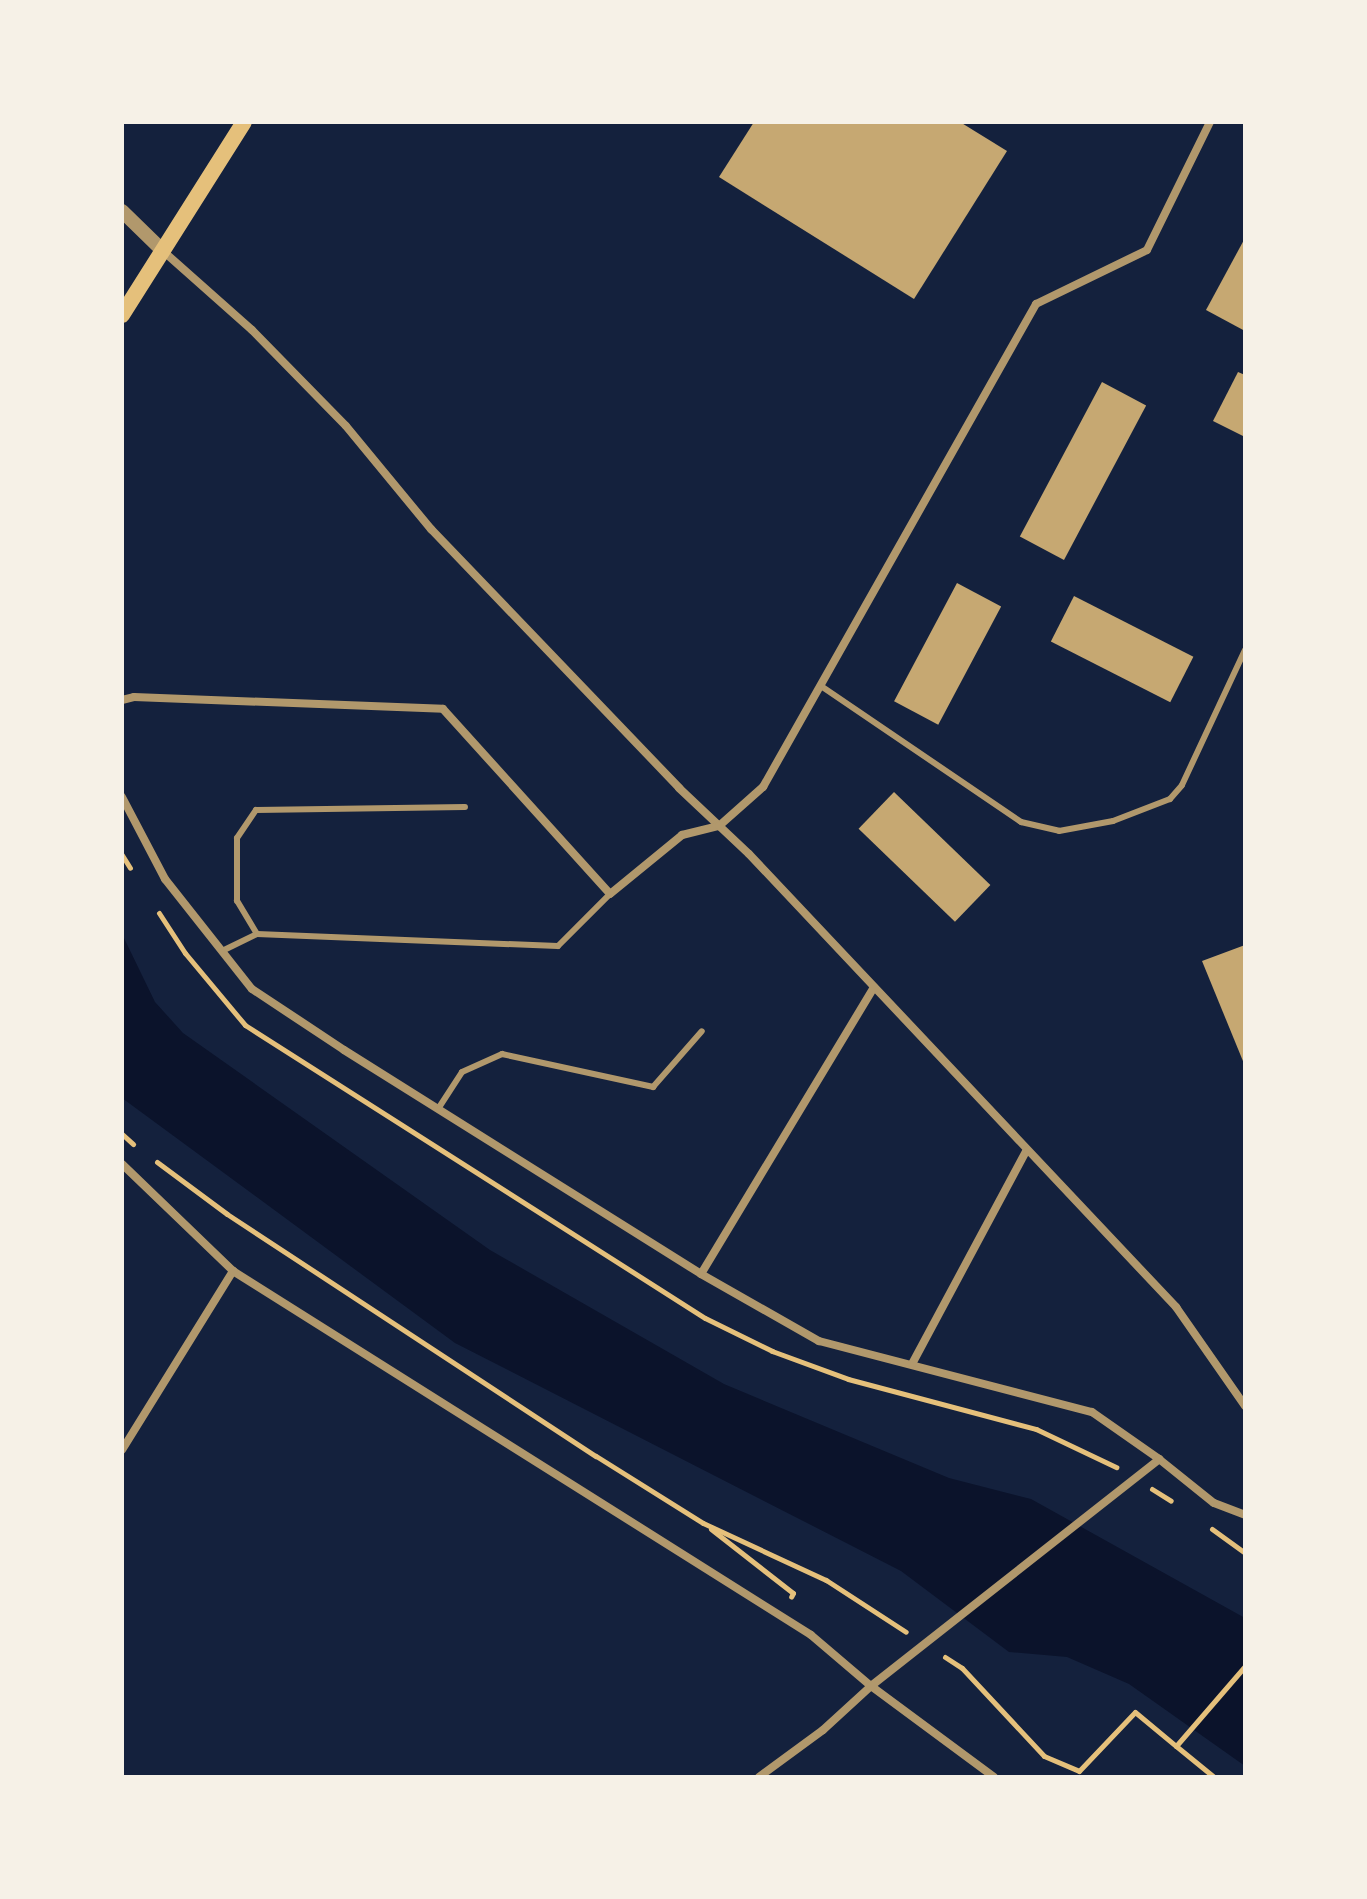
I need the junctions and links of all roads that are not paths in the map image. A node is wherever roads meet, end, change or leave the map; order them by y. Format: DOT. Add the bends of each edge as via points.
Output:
graph roads {
  1 [pos="244,122"];
  2 [pos="1210,122"];
  3 [pos="122,211"];
  4 [pos="163,251"];
  5 [pos="122,315"];
  6 [pos="1245,650"];
  7 [pos="821,686"];
  8 [pos="122,700"];
  9 [pos="122,797"];
  10 [pos="465,807"];
  11 [pos="719,826"];
  12 [pos="610,894"];
  13 [pos="257,934"];
  14 [pos="222,951"];
  15 [pos="874,987"];
  16 [pos="702,1031"];
  17 [pos="438,1109"];
  18 [pos="1026,1151"];
  19 [pos="122,1164"];
  20 [pos="233,1271"];
  21 [pos="701,1274"];
  22 [pos="912,1364"];
  23 [pos="1245,1406"];
  24 [pos="122,1450"];
  25 [pos="1159,1459"];
  26 [pos="1245,1515"];
  27 [pos="871,1686"];
  28 [pos="759,1777"];
  29 [pos="994,1777"];
  1 -- 4 [label="main road"];
  2 -- 7 [label="street" via="1147,250 1036,304"];
  3 -- 4 [label="street"];
  4 -- 5 [label="main road"];
  4 -- 11 [label="street" via="252,330 346,426 431,529"];
  6 -- 7 [label="lane" via="1182,785 1170,799 1113,821 1059,831 1021,822"];
  7 -- 11 [label="street" via="763,787"];
  8 -- 12 [label="street" via="443,709"];
  9 -- 14 [label="street" via="165,879"];
  10 -- 13 [label="lane" via="256,810 237,838 237,901"];
  11 -- 12 [label="street" via="682,835"];
  11 -- 15 [label="street"];
  12 -- 13 [label="lane" via="558,946"];
  13 -- 14 [label="lane"];
  14 -- 17 [label="street" via="252,989"];
  15 -- 18 [label="street"];
  15 -- 21 [label="street"];
  16 -- 17 [label="lane" via="653,1087 502,1054 462,1072"];
  17 -- 21 [label="street"];
  18 -- 22 [label="street"];
  18 -- 23 [label="street" via="1176,1307"];
  19 -- 20 [label="street"];
  20 -- 24 [label="street"];
  20 -- 27 [label="street" via="811,1635"];
  21 -- 22 [label="street" via="819,1341"];
  22 -- 25 [label="street" via="1092,1412"];
  25 -- 26 [label="street" via="1214,1503"];
  25 -- 27 [label="street"];
  27 -- 28 [label="street"];
  27 -- 29 [label="street"];
}
